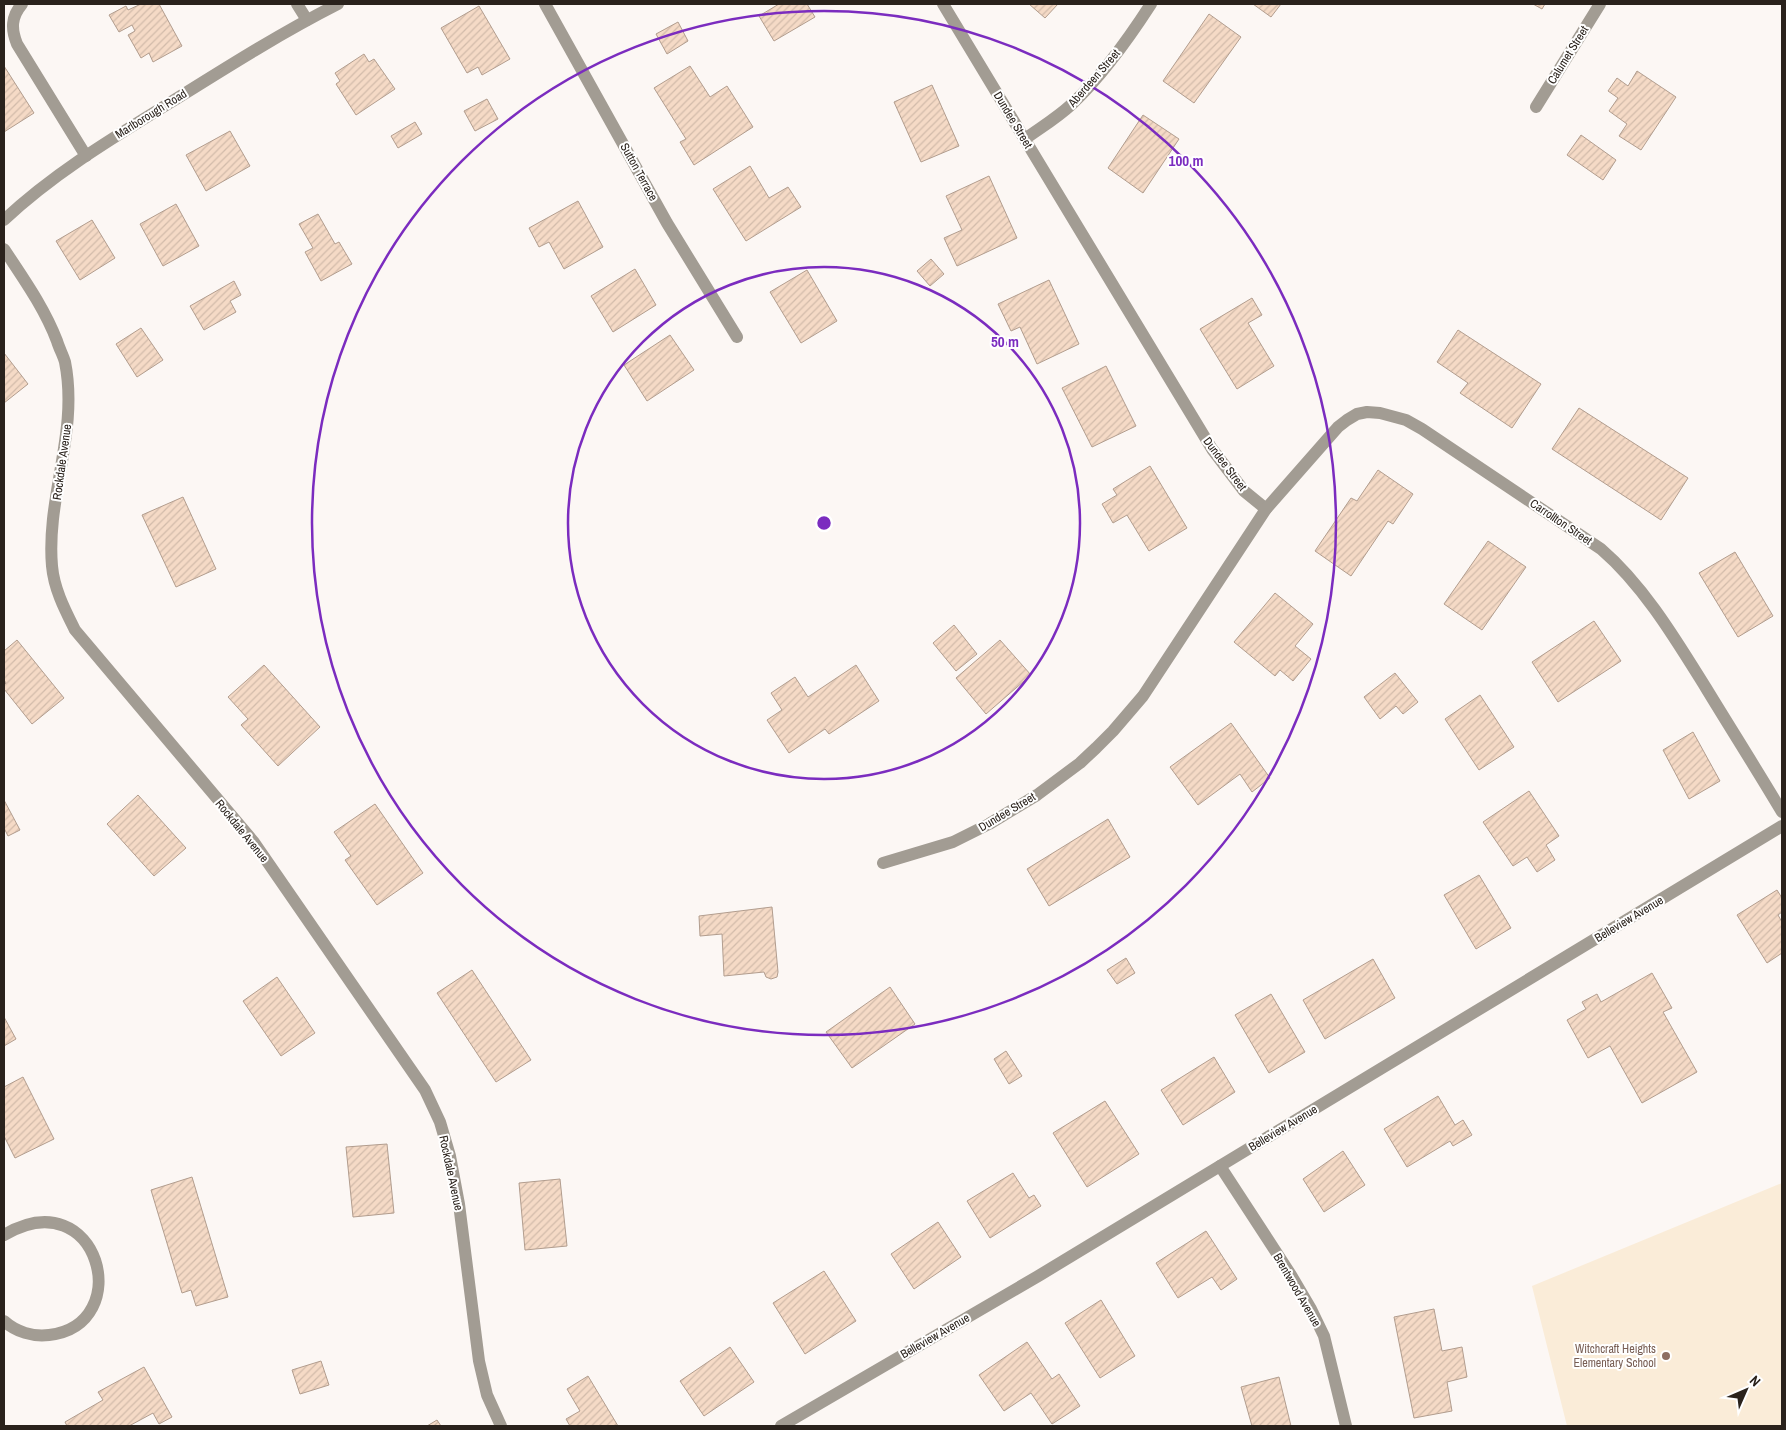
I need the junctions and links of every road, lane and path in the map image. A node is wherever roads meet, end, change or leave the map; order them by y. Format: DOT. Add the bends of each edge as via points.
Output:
graph roads {
  1 [pos="22,4"];
  2 [pos="297,4"];
  3 [pos="338,4"];
  4 [pos="545,4"];
  5 [pos="943,4"];
  6 [pos="1151,4"];
  7 [pos="1600,4"];
  8 [pos="307,20"];
  9 [pos="1536,107"];
  10 [pos="1025,139"];
  11 [pos="86,156"];
  12 [pos="4,220"];
  13 [pos="4,248"];
  14 [pos="737,338"];
  15 [pos="1266,509"];
  16 [pos="1782,812"];
  17 [pos="1782,826"];
  18 [pos="882,864"];
  19 [pos="1220,1166"];
  20 [pos="4,1235"];
  21 [pos="4,1321"];
  22 [pos="501,1426"];
  23 [pos="781,1426"];
  24 [pos="1346,1426"];
  1 -- 11 [label="street" via="12,24 17,44"];
  2 -- 8 [label="street"];
  3 -- 8 [label="street, Marlborough Road"];
  4 -- 14 [label="street, Sutton Terrace" via="667,223"];
  5 -- 10 [label="street, Dundee Street"];
  6 -- 10 [label="street, Aberdeen Street" via="1132,34 1083,94"];
  7 -- 9 [label="street, Calumet Street"];
  8 -- 11 [label="street, Marlborough Road"];
  10 -- 15 [label="street, Dundee Street" via="1212,449 1244,491"];
  11 -- 12 [label="street, Marlborough Road"];
  13 -- 22 [label="street, Rockdale Avenue" via="51,326 64,361 67,437 51,531 52,568 60,598 75,630 253,841 424,1090 440,1122 450,1156 479,1361 487,1395"];
  15 -- 16 [label="street, Carrollton Street" via="1338,427 1357,414 1380,413 1422,428 1612,558 1676,641"];
  15 -- 18 [label="street, Dundee Street" via="1143,696 1114,731 1080,763 989,824 953,842"];
  17 -- 19 [label="street, Belleview Avenue"];
  19 -- 23 [label="street, Belleview Avenue"];
  19 -- 24 [label="street, Brentwood Avenue" via="1311,1309 1324,1336"];
  20 -- 21 [label="street" via="41,1222 65,1227 81,1237 93,1252 99,1277 98,1291 87,1314 67,1330 54,1335 28,1334"];
}
